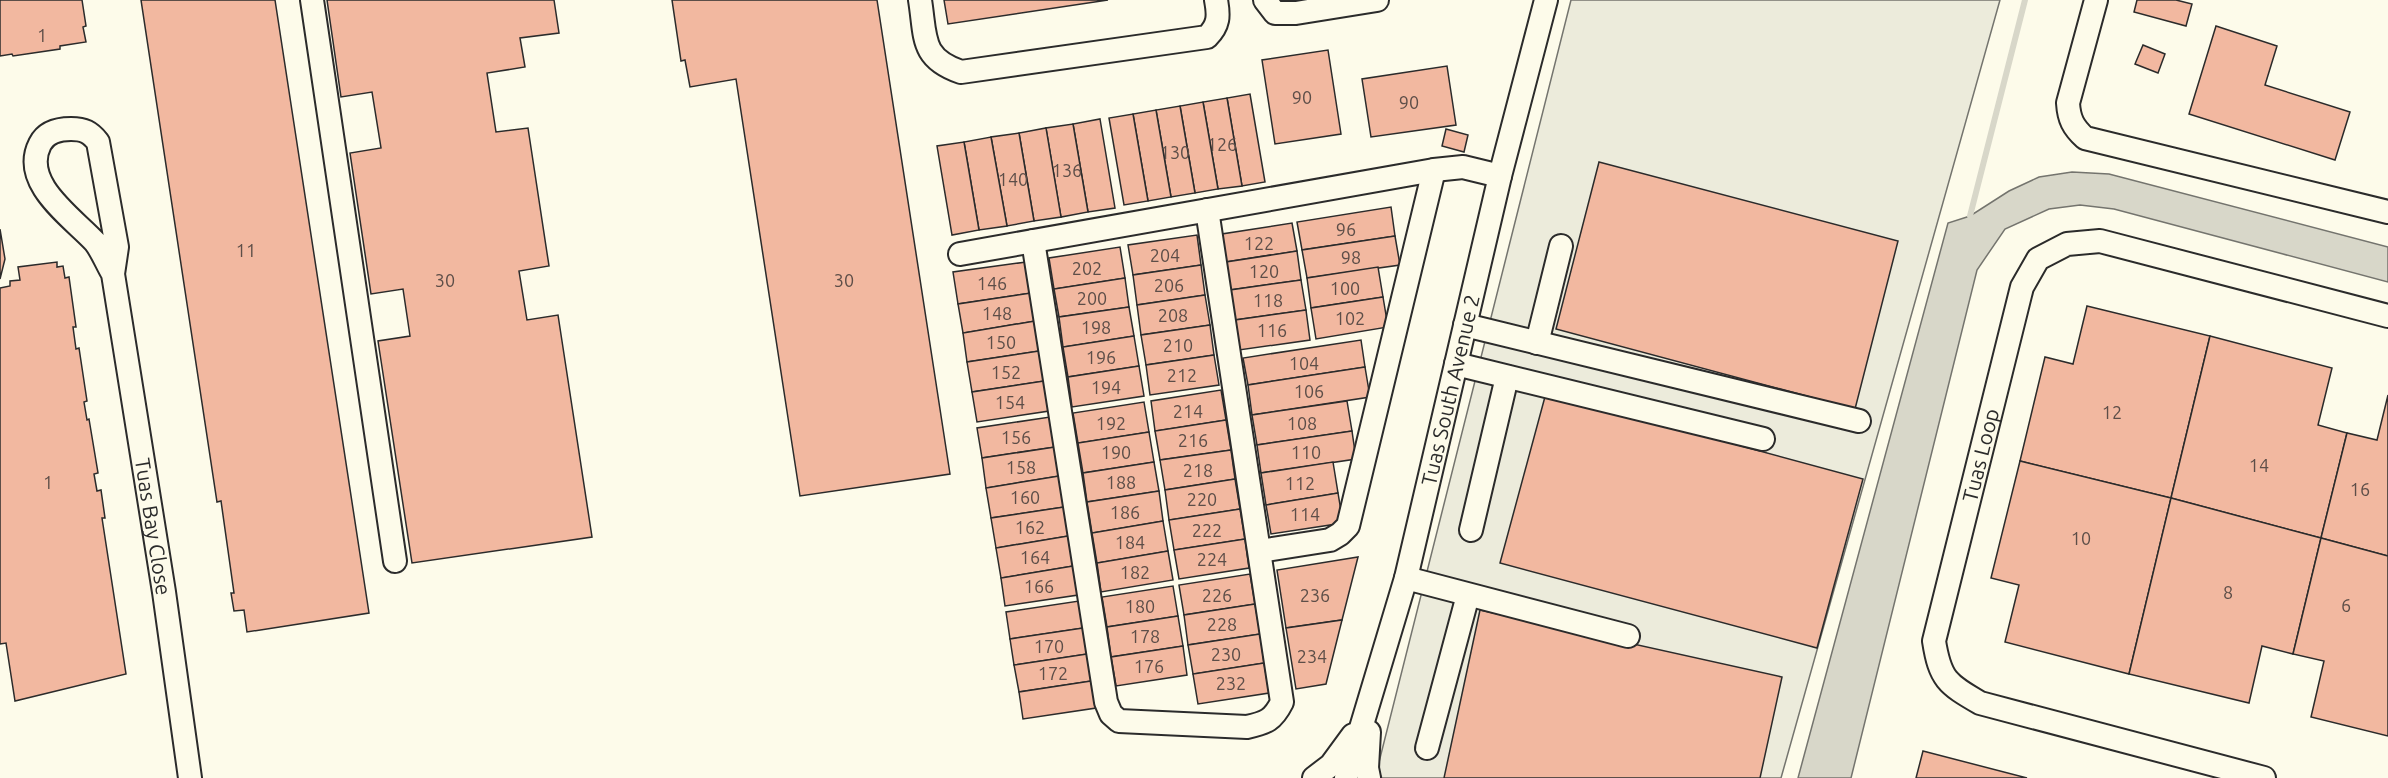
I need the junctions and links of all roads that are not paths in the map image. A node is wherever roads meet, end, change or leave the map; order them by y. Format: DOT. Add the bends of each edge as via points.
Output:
graph roads {
  1 [pos="312,0"];
  2 [pos="920,0"];
  3 [pos="1216,0"];
  4 [pos="1265,0"];
  5 [pos="1377,0"];
  6 [pos="1546,0"];
  7 [pos="2096,0"];
  8 [pos="1434,170"];
  9 [pos="1500,176"];
  10 [pos="1207,210"];
  11 [pos="2388,212"];
  12 [pos="1033,241"];
  13 [pos="1561,246"];
  14 [pos="960,254"];
  15 [pos="113,274"];
  16 [pos="2388,316"];
  17 [pos="1465,325"];
  18 [pos="1537,343"];
  19 [pos="1456,364"];
  20 [pos="1507,377"];
  21 [pos="1859,421"];
  22 [pos="1763,439"];
  23 [pos="1471,530"];
  24 [pos="1260,551"];
  25 [pos="394,561"];
  26 [pos="1406,579"];
  27 [pos="1468,595"];
  28 [pos="1628,636"];
  29 [pos="1374,689"];
  30 [pos="1364,720"];
  31 [pos="1428,748"];
  32 [pos="190,778"];
  33 [pos="1314,778"];
  34 [pos="1346,778"];
  35 [pos="1369,778"];
  36 [pos="2264,778"];
  1 -- 25 [label="street"];
  2 -- 3 [label="street" via="928,47 936,60 961,72 1207,37 1219,17"];
  4 -- 5 [label="street" via="1275,13 1296,13"];
  6 -- 9 [label="street, Tuas South Avenue 2"];
  7 -- 11 [label="street" via="2068,103 2069,118 2085,138"];
  8 -- 9 [label="street" via="1462,167"];
  8 -- 10 [label="street"];
  8 -- 24 [label="street" via="1348,526 1330,540"];
  9 -- 17 [label="street, Tuas South Avenue 2"];
  10 -- 12 [label="street"];
  10 -- 24 [label="street"];
  12 -- 14 [label="street"];
  12 -- 24 [label="street" via="1106,702 1119,721 1247,727 1276,715 1282,702"];
  13 -- 18 [label="street"];
  15 -- 15 [label="street, Tuas Bay Close" via="96,244 45,189 36,169 38,146 53,131 82,129 98,142 117,247"];
  15 -- 32 [label="street, Tuas Bay Close"];
  16 -- 36 [label="street, Tuas Loop" via="2100,241 2067,244 2038,259 2022,287 1934,641 1938,666 1955,688 1980,703"];
  17 -- 18 [label="street"];
  17 -- 19 [label="street, Tuas South Avenue 2"];
  18 -- 21 [label="street"];
  19 -- 20 [label="street"];
  19 -- 26 [label="street, Tuas South Avenue 2"];
  20 -- 22 [label="street"];
  20 -- 23 [label="street"];
  26 -- 27 [label="street"];
  26 -- 29 [label="street, Tuas South Avenue 2"];
  27 -- 28 [label="street"];
  27 -- 31 [label="street"];
  29 -- 30 [label="street, Tuas South Avenue 2"];
  29 -- 35 [label="street" via="1367,744"];
  30 -- 33 [label="street" via="1331,765"];
  30 -- 34 [label="street, Tuas South Avenue 2"];
}
